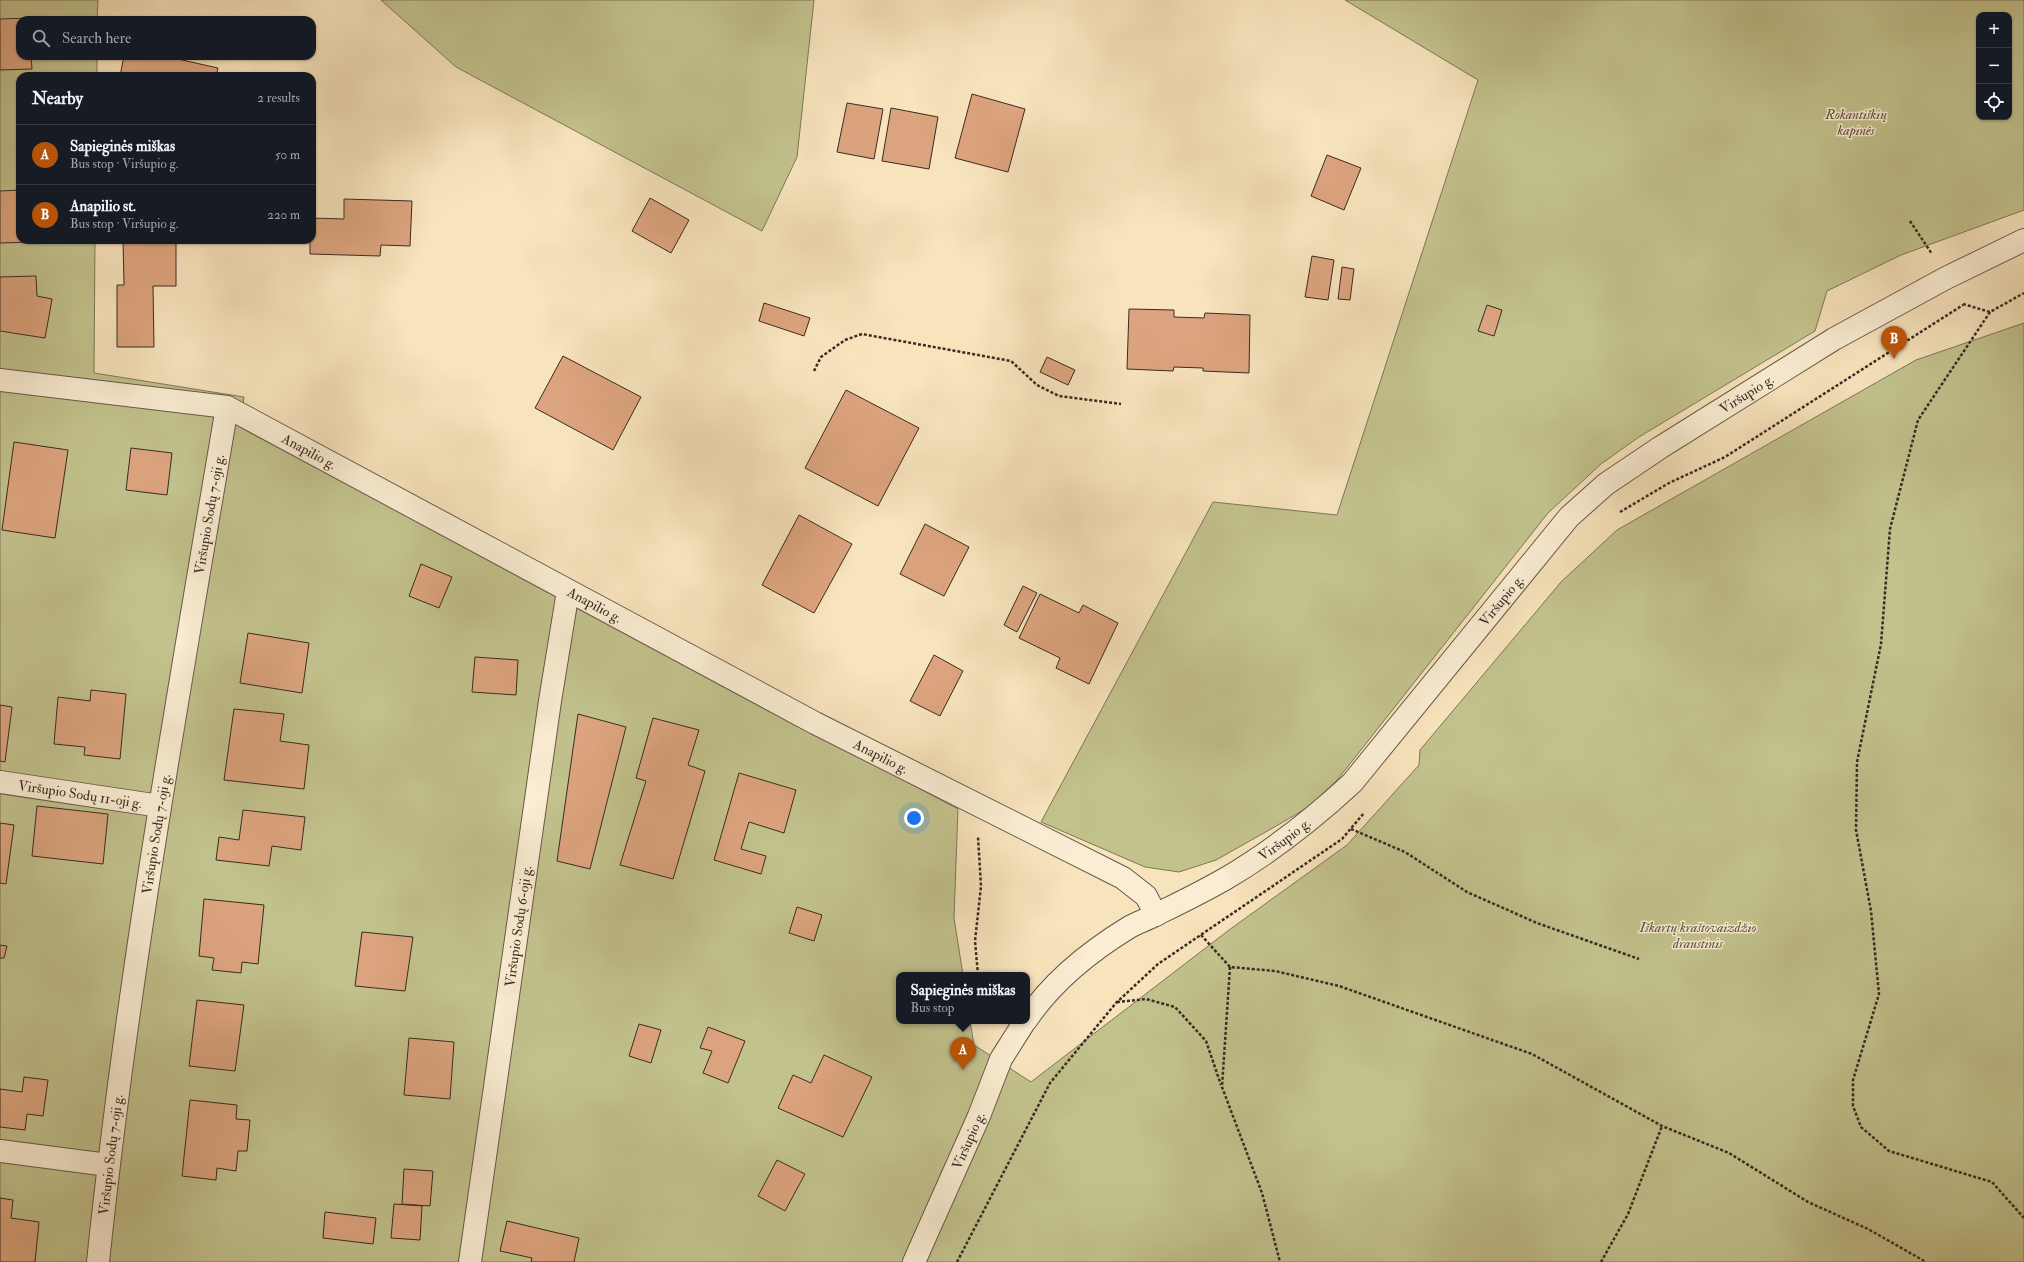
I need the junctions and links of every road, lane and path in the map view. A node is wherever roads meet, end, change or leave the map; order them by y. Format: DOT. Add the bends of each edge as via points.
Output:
graph roads {
  1 [pos="2024,240"];
  2 [pos="2024,294"];
  3 [pos="1963,305"];
  4 [pos="1990,312"];
  5 [pos="814,371"];
  6 [pos="0,380"];
  7 [pos="1121,404"];
  8 [pos="226,407"];
  9 [pos="568,591"];
  10 [pos="0,782"];
  11 [pos="160,806"];
  12 [pos="980,806"];
  13 [pos="1351,829"];
  14 [pos="1156,915"];
  15 [pos="1201,935"];
  16 [pos="1639,959"];
  17 [pos="1230,968"];
  18 [pos="978,972"];
  19 [pos="1116,1002"];
  20 [pos="1030,1014"];
  21 [pos="1023,1024"];
  22 [pos="1222,1087"];
  23 [pos="1662,1126"];
  24 [pos="0,1151"];
  25 [pos="108,1165"];
  26 [pos="2024,1218"];
  27 [pos="98,1262"];
  28 [pos="470,1262"];
  29 [pos="914,1262"];
  30 [pos="1280,1262"];
  31 [pos="1601,1262"];
  32 [pos="1926,1262"];
  1 -- 14 [label="street, Viršupio g." via="1946,278 1834,339 1606,484 1569,517 1352,782 1313,819 1267,852 1224,880"];
  2 -- 4 [label="path"];
  3 -- 4 [label="path"];
  4 -- 26 [label="path" via="1918,420 1890,530 1881,644 1857,762 1856,830 1871,911 1879,994 1854,1080 1853,1106 1861,1127 1889,1151 1992,1182"];
  5 -- 7 [label="path" via="821,357 845,340 862,334 1011,361 1037,385 1059,396"];
  6 -- 8 [label="street, Anapilio g."];
  8 -- 9 [label="street, Anapilio g."];
  8 -- 11 [label="street, Viršupio Sodų 7-oji g."];
  9 -- 12 [label="street, Anapilio g." via="815,723"];
  9 -- 28 [label="street, Viršupio Sodų 6-oji g."];
  10 -- 11 [label="street, Viršupio Sodų 11-oji g."];
  11 -- 25 [label="street, Viršupio Sodų 7-oji g."];
  12 -- 14 [label="street, Anapilio g." via="1123,878 1146,896"];
  12 -- 18 [label="path" via="978,827 981,886 975,941"];
  13 -- 16 [label="path" via="1406,852 1474,895 1537,924"];
  14 -- 20 [label="street, Viršupio g." via="1128,928 1086,957 1038,1002"];
  15 -- 17 [label="path"];
  17 -- 22 [label="path"];
  17 -- 23 [label="path" via="1275,971 1339,986 1532,1054"];
  19 -- 22 [label="path" via="1146,1000 1175,1007 1206,1041"];
  21 -- 29 [label="street, Viršupio g." via="1001,1059 979,1116"];
  22 -- 30 [label="path" via="1262,1193"];
  23 -- 31 [label="path" via="1628,1214"];
  23 -- 32 [label="path" via="1729,1153 1808,1202 1868,1229"];
  24 -- 25 [label="street"];
  25 -- 27 [label="street, Viršupio Sodų 7-oji g."];
}
